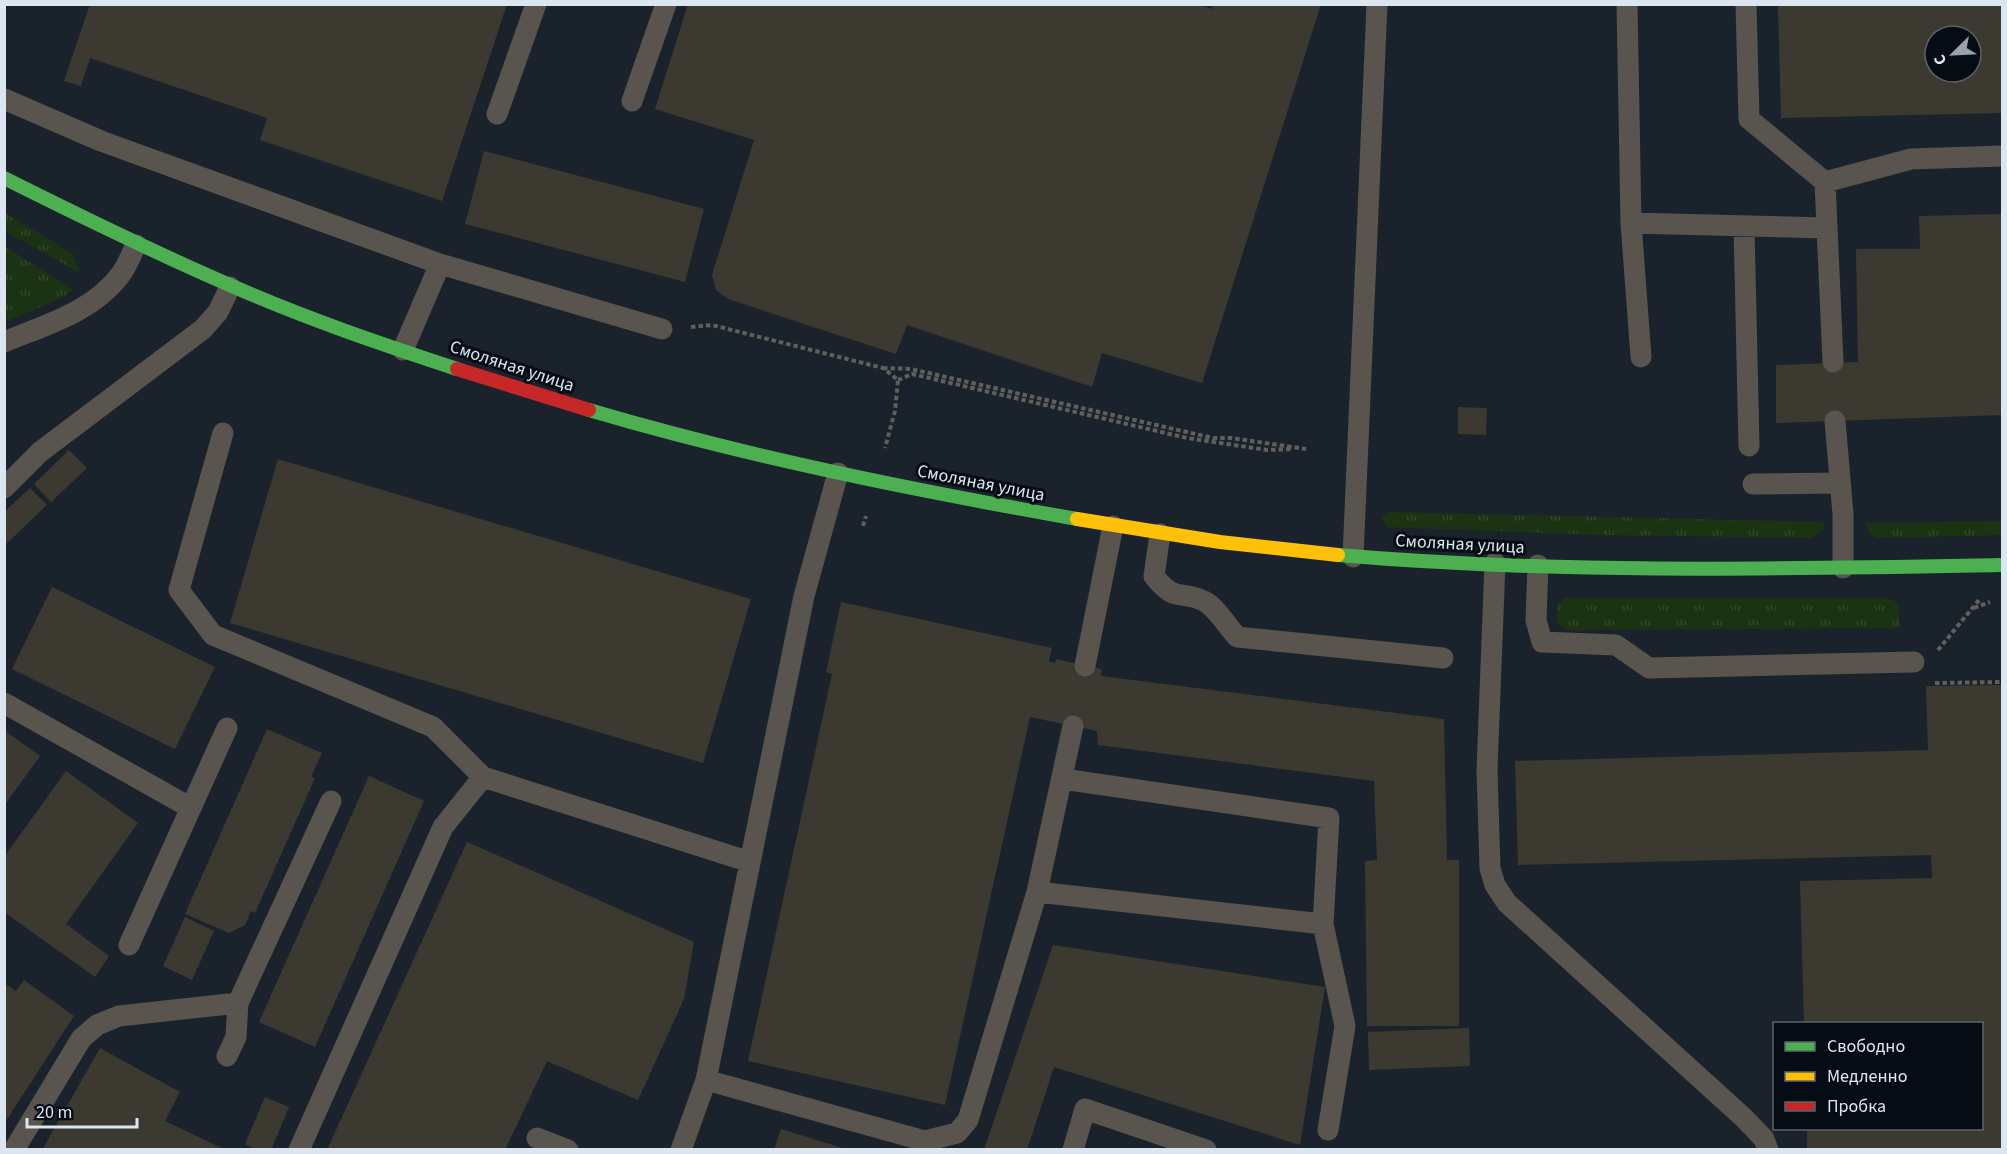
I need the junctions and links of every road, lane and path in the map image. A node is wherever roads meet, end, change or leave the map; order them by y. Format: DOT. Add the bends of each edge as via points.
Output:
graph roads {
  1 [pos="536,4"];
  2 [pos="666,4"];
  3 [pos="1377,4"];
  4 [pos="1627,4"];
  5 [pos="1746,4"];
  6 [pos="4,99"];
  7 [pos="632,100"];
  8 [pos="497,114"];
  9 [pos="2002,156"];
  10 [pos="4,178"];
  11 [pos="1825,182"];
  12 [pos="1631,223"];
  13 [pos="1744,227"];
  14 [pos="1827,228"];
  15 [pos="136,245"];
  16 [pos="440,264"];
  17 [pos="230,287"];
  18 [pos="662,329"];
  19 [pos="4,342"];
  20 [pos="403,350"];
  21 [pos="1641,357"];
  22 [pos="1833,362"];
  23 [pos="883,368"];
  24 [pos="898,380"];
  25 [pos="1834,420"];
  26 [pos="223,434"];
  27 [pos="1749,446"];
  28 [pos="838,473"];
  29 [pos="877,481"];
  30 [pos="1840,483"];
  31 [pos="1753,484"];
  32 [pos="4,488"];
  33 [pos="863,526"];
  34 [pos="1113,526"];
  35 [pos="1160,534"];
  36 [pos="1353,557"];
  37 [pos="1495,563"];
  38 [pos="1538,565"];
  39 [pos="2002,565"];
  40 [pos="1844,568"];
  41 [pos="1982,597"];
  42 [pos="1991,602"];
  43 [pos="1973,608"];
  44 [pos="1443,658"];
  45 [pos="1914,662"];
  46 [pos="1085,666"];
  47 [pos="2002,682"];
  48 [pos="4,703"];
  49 [pos="1073,726"];
  50 [pos="227,728"];
  51 [pos="483,777"];
  52 [pos="1062,779"];
  53 [pos="331,801"];
  54 [pos="191,808"];
  55 [pos="750,862"];
  56 [pos="1037,892"];
  57 [pos="1323,924"];
  58 [pos="129,945"];
  59 [pos="238,1003"];
  60 [pos="227,1056"];
  61 [pos="706,1080"];
  62 [pos="1328,1130"];
  63 [pos="537,1138"];
  64 [pos="924,1145"];
  65 [pos="14,1149"];
  66 [pos="299,1149"];
  67 [pos="568,1149"];
  68 [pos="681,1149"];
  69 [pos="1072,1149"];
  70 [pos="1206,1149"];
  71 [pos="1768,1149"];
  1 -- 8 [label="lane"];
  2 -- 7 [label="lane"];
  3 -- 36 [label="lane"];
  4 -- 12 [label="lane"];
  5 -- 11 [label="lane" via="1749,119"];
  6 -- 16 [label="lane" via="101,141"];
  9 -- 11 [label="lane" via="1911,159"];
  10 -- 15 [label="street, Смоляная улица"];
  11 -- 14 [label="lane"];
  12 -- 13 [label="lane"];
  12 -- 21 [label="lane"];
  13 -- 14 [label="lane"];
  13 -- 27 [label="lane"];
  14 -- 22 [label="lane"];
  15 -- 17 [label="street, Смоляная улица"];
  15 -- 19 [label="lane" via="122,274 81,309"];
  16 -- 18 [label="lane"];
  16 -- 20 [label="lane"];
  17 -- 20 [label="street, Смоляная улица"];
  17 -- 32 [label="lane" via="218,312 203,329 40,452"];
  18 -- 23 [label="path" via="712,325"];
  20 -- 28 [label="street, Смоляная улица" via="674,435"];
  23 -- 24 [label="path"];
  23 -- 24 [label="path" via="911,369 1213,438 1306,449 1267,450 1194,439 912,374"];
  24 -- 29 [label="path" via="895,411"];
  25 -- 30 [label="lane"];
  26 -- 51 [label="lane" via="179,590 199,617 213,634 433,727"];
  28 -- 29 [label="street, Смоляная улица"];
  28 -- 55 [label="lane" via="804,596"];
  29 -- 33 [label="path"];
  29 -- 34 [label="street, Смоляная улица"];
  30 -- 31 [label="lane"];
  30 -- 40 [label="lane"];
  34 -- 35 [label="street, Смоляная улица"];
  34 -- 46 [label="lane"];
  35 -- 36 [label="street, Смоляная улица"];
  35 -- 44 [label="lane" via="1154,576 1162,587 1173,595 1205,602 1237,637"];
  36 -- 37 [label="street, Смоляная улица"];
  37 -- 38 [label="street, Смоляная улица"];
  37 -- 71 [label="lane" via="1487,770 1494,885 1507,903 1744,1118"];
  38 -- 40 [label="street, Смоляная улица" via="1646,570"];
  38 -- 45 [label="lane" via="1536,620 1542,642 1616,645 1650,668"];
  39 -- 40 [label="street, Смоляная улица"];
  41 -- 43 [label="path"];
  42 -- 43 [label="path"];
  43 -- 45 [label="path" via="1929,660"];
  45 -- 47 [label="path" via="1920,684"];
  48 -- 54 [label="lane"];
  49 -- 52 [label="lane"];
  50 -- 54 [label="lane"];
  51 -- 55 [label="lane"];
  51 -- 66 [label="lane" via="443,827"];
  52 -- 56 [label="lane"];
  52 -- 57 [label="lane" via="1329,818"];
  53 -- 59 [label="lane"];
  54 -- 58 [label="lane"];
  55 -- 61 [label="lane"];
  56 -- 57 [label="lane"];
  56 -- 64 [label="lane" via="968,1120 957,1133"];
  57 -- 62 [label="lane" via="1345,1026"];
  59 -- 60 [label="lane" via="236,1037"];
  59 -- 65 [label="lane" via="119,1016 97,1024 81,1039"];
  61 -- 64 [label="lane"];
  61 -- 68 [label="lane"];
  63 -- 67 [label="lane"];
  69 -- 70 [label="lane" via="1085,1110"];
}
